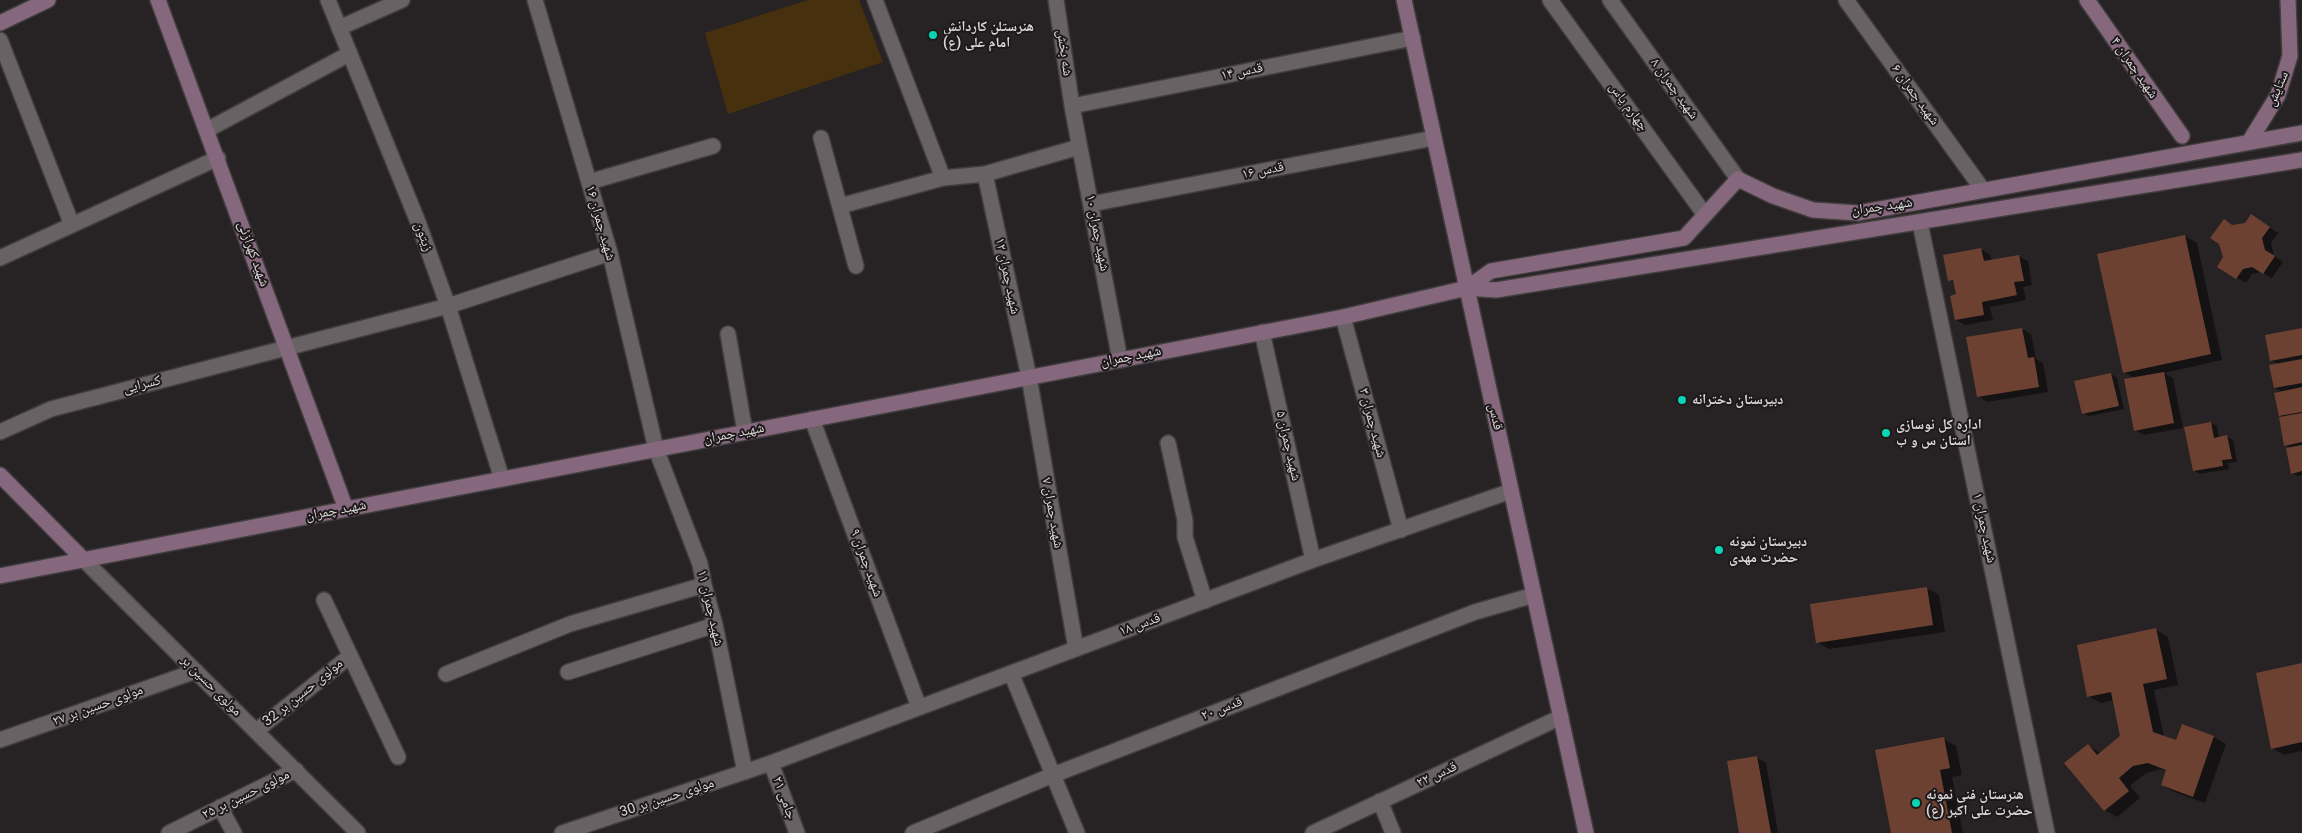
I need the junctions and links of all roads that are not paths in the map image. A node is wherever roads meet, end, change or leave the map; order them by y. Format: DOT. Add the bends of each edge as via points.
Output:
graph roads {
  1 [pos="48,0"];
  2 [pos="158,0"];
  3 [pos="328,0"];
  4 [pos="402,0"];
  5 [pos="535,0"];
  6 [pos="874,0"];
  7 [pos="1056,0"];
  8 [pos="1404,0"];
  9 [pos="1550,0"];
  10 [pos="1610,0"];
  11 [pos="1846,0"];
  12 [pos="2087,0"];
  13 [pos="2288,0"];
  14 [pos="0,23"];
  15 [pos="339,28"];
  16 [pos="1412,38"];
  17 [pos="0,40"];
  18 [pos="349,54"];
  19 [pos="1072,106"];
  20 [pos="207,130"];
  21 [pos="2302,133"];
  22 [pos="2182,136"];
  23 [pos="821,138"];
  24 [pos="1434,138"];
  25 [pos="2249,142"];
  26 [pos="713,146"];
  27 [pos="1079,147"];
  28 [pos="218,158"];
  29 [pos="2302,160"];
  30 [pos="985,174"];
  31 [pos="943,178"];
  32 [pos="1738,179"];
  33 [pos="589,182"];
  34 [pos="1984,190"];
  35 [pos="1091,204"];
  36 [pos="840,206"];
  37 [pos="1706,215"];
  38 [pos="1920,223"];
  39 [pos="72,225"];
  40 [pos="610,253"];
  41 [pos="0,258"];
  42 [pos="856,266"];
  43 [pos="1467,288"];
  44 [pos="448,306"];
  45 [pos="1343,317"];
  46 [pos="1262,332"];
  47 [pos="728,334"];
  48 [pos="287,348"];
  49 [pos="1120,360"];
  50 [pos="1029,377"];
  51 [pos="812,419"];
  52 [pos="0,432"];
  53 [pos="745,432"];
  54 [pos="1168,443"];
  55 [pos="656,449"];
  56 [pos="0,475"];
  57 [pos="502,479"];
  58 [pos="1511,491"];
  59 [pos="346,509"];
  60 [pos="1401,530"];
  61 [pos="84,560"];
  62 [pos="1313,560"];
  63 [pos="0,576"];
  64 [pos="704,585"];
  65 [pos="1534,595"];
  66 [pos="324,600"];
  67 [pos="1205,600"];
  68 [pos="716,625"];
  69 [pos="1076,648"];
  70 [pos="350,656"];
  71 [pos="196,671"];
  72 [pos="568,672"];
  73 [pos="1012,673"];
  74 [pos="446,674"];
  75 [pos="919,707"];
  76 [pos="1561,717"];
  77 [pos="256,731"];
  78 [pos="0,740"];
  79 [pos="398,758"];
  80 [pos="771,763"];
  81 [pos="296,770"];
  82 [pos="745,772"];
  83 [pos="1053,775"];
  84 [pos="1380,801"];
  85 [pos="220,807"];
  86 [pos="169,833"];
  87 [pos="234,833"];
  88 [pos="358,833"];
  89 [pos="562,833"];
  90 [pos="797,833"];
  91 [pos="913,833"];
  92 [pos="1077,833"];
  93 [pos="1313,833"];
  94 [pos="1393,833"];
  95 [pos="1586,833"];
  96 [pos="2047,833"];
  1 -- 14 [label="street"];
  2 -- 20 [label="street, شهید کهرازئی"];
  3 -- 15 [label="street, زیتون"];
  4 -- 15 [label="street"];
  5 -- 33 [label="street, شهید چمران ۱۶"];
  6 -- 31 [label="street"];
  7 -- 19 [label="street, شه بخش"];
  8 -- 16 [label="street, قدس"];
  9 -- 37 [label="street, چهارم یاس"];
  10 -- 32 [label="street, شهید چمران ۸"];
  11 -- 34 [label="street, شهید چمران ۶"];
  12 -- 22 [label="street, شهید چمران ۴"];
  13 -- 25 [label="street, ستایش" via="2290,56 2278,95"];
  15 -- 18 [label="street, زیتون"];
  16 -- 19 [label="street, قدس ۱۴"];
  16 -- 24 [label="street, قدس"];
  17 -- 39 [label="street"];
  18 -- 20 [label="street"];
  18 -- 44 [label="street, زیتون" via="418,222"];
  19 -- 27 [label="street, شهید چمران ۱۰"];
  20 -- 28 [label="street, شهید کهرازئی"];
  21 -- 25 [label="street, شهید چمران"];
  23 -- 36 [label="street"];
  24 -- 35 [label="street, قدس ۱۶"];
  24 -- 43 [label="street, قدس"];
  25 -- 34 [label="street, شهید چمران"];
  26 -- 33 [label="street"];
  27 -- 30 [label="street"];
  27 -- 35 [label="street, شهید چمران ۱۰"];
  28 -- 39 [label="street"];
  28 -- 48 [label="street, شهید کهرازئی"];
  29 -- 38 [label="street, شهید چمران"];
  30 -- 31 [label="street"];
  30 -- 50 [label="street, شهید چمران ۱۲"];
  31 -- 36 [label="street"];
  32 -- 34 [label="street, شهید چمران" via="1812,210 1858,212"];
  32 -- 37 [label="street, شهید چمران"];
  33 -- 40 [label="street, شهید چمران ۱۶"];
  35 -- 49 [label="street, شهید چمران ۱۰"];
  36 -- 42 [label="street"];
  37 -- 43 [label="street, شهید چمران" via="1684,238 1492,271"];
  38 -- 43 [label="street, شهید چمران" via="1496,290"];
  38 -- 96 [label="street, شهید چمران ۱"];
  39 -- 41 [label="street"];
  40 -- 44 [label="street, کسرایی"];
  40 -- 55 [label="street, شهید چمران ۱۶"];
  43 -- 45 [label="street, شهید چمران"];
  43 -- 58 [label="street, قدس"];
  44 -- 48 [label="street, کسرایی"];
  44 -- 57 [label="street, زیتون"];
  45 -- 46 [label="street, شهید چمران"];
  45 -- 60 [label="street, شهید چمران ۳"];
  46 -- 49 [label="street, شهید چمران"];
  46 -- 62 [label="street, شهید چمران ۵"];
  47 -- 53 [label="street"];
  48 -- 52 [label="street, کسرایی" via="51,408"];
  48 -- 59 [label="street, شهید کهرازئی"];
  49 -- 50 [label="street, شهید چمران"];
  50 -- 51 [label="street, شهید چمران"];
  50 -- 69 [label="street, شهید چمران ۷"];
  51 -- 53 [label="street, شهید چمران"];
  51 -- 75 [label="street, شهید چمران ۹"];
  53 -- 55 [label="street, شهید چمران"];
  54 -- 67 [label="street" via="1185,520 1185,537"];
  55 -- 57 [label="street, شهید چمران"];
  55 -- 64 [label="street, شهید چمران ۱۱" via="700,564"];
  56 -- 61 [label="street"];
  57 -- 59 [label="street, شهید چمران"];
  58 -- 60 [label="street, قدس ۱۸"];
  58 -- 65 [label="street, قدس"];
  59 -- 61 [label="street, شهید چمران"];
  60 -- 62 [label="street, قدس ۱۸"];
  61 -- 63 [label="street, شهید چمران"];
  61 -- 71 [label="street, مولوی حسین بر"];
  62 -- 67 [label="street, قدس ۱۸"];
  64 -- 68 [label="street, شهید چمران ۱۱"];
  64 -- 74 [label="street" via="570,624"];
  65 -- 76 [label="street, قدس"];
  65 -- 83 [label="street, قدس ۲۰" via="1475,612"];
  66 -- 70 [label="street"];
  67 -- 69 [label="street, قدس ۱۸"];
  68 -- 72 [label="street"];
  68 -- 82 [label="street, شهید چمران ۱۱"];
  69 -- 73 [label="street, قدس ۱۸"];
  70 -- 77 [label="street, مولوی حسین بر 32"];
  70 -- 79 [label="street"];
  71 -- 77 [label="street, مولوی حسین بر"];
  71 -- 78 [label="street, مولوی حسین بر ۲۷"];
  73 -- 75 [label="street, قدس ۱۸"];
  73 -- 83 [label="street"];
  75 -- 80 [label="street, قدس ۱۸"];
  76 -- 84 [label="street, قدس ۲۲"];
  76 -- 95 [label="street, قدس"];
  77 -- 81 [label="street, مولوی حسین بر"];
  80 -- 82 [label="street, مولوی حسین بر 30"];
  80 -- 90 [label="street, جامی ۲۱"];
  81 -- 85 [label="street, مولوی حسین بر ۲۵"];
  81 -- 88 [label="street, مولوی حسین بر"];
  82 -- 89 [label="street, مولوی حسین بر 30"];
  83 -- 91 [label="street, قدس ۲۰"];
  83 -- 92 [label="street"];
  84 -- 93 [label="street, قدس ۲۲"];
  84 -- 94 [label="street"];
  85 -- 86 [label="street, مولوی حسین بر ۲۵"];
  85 -- 87 [label="street"];
}
